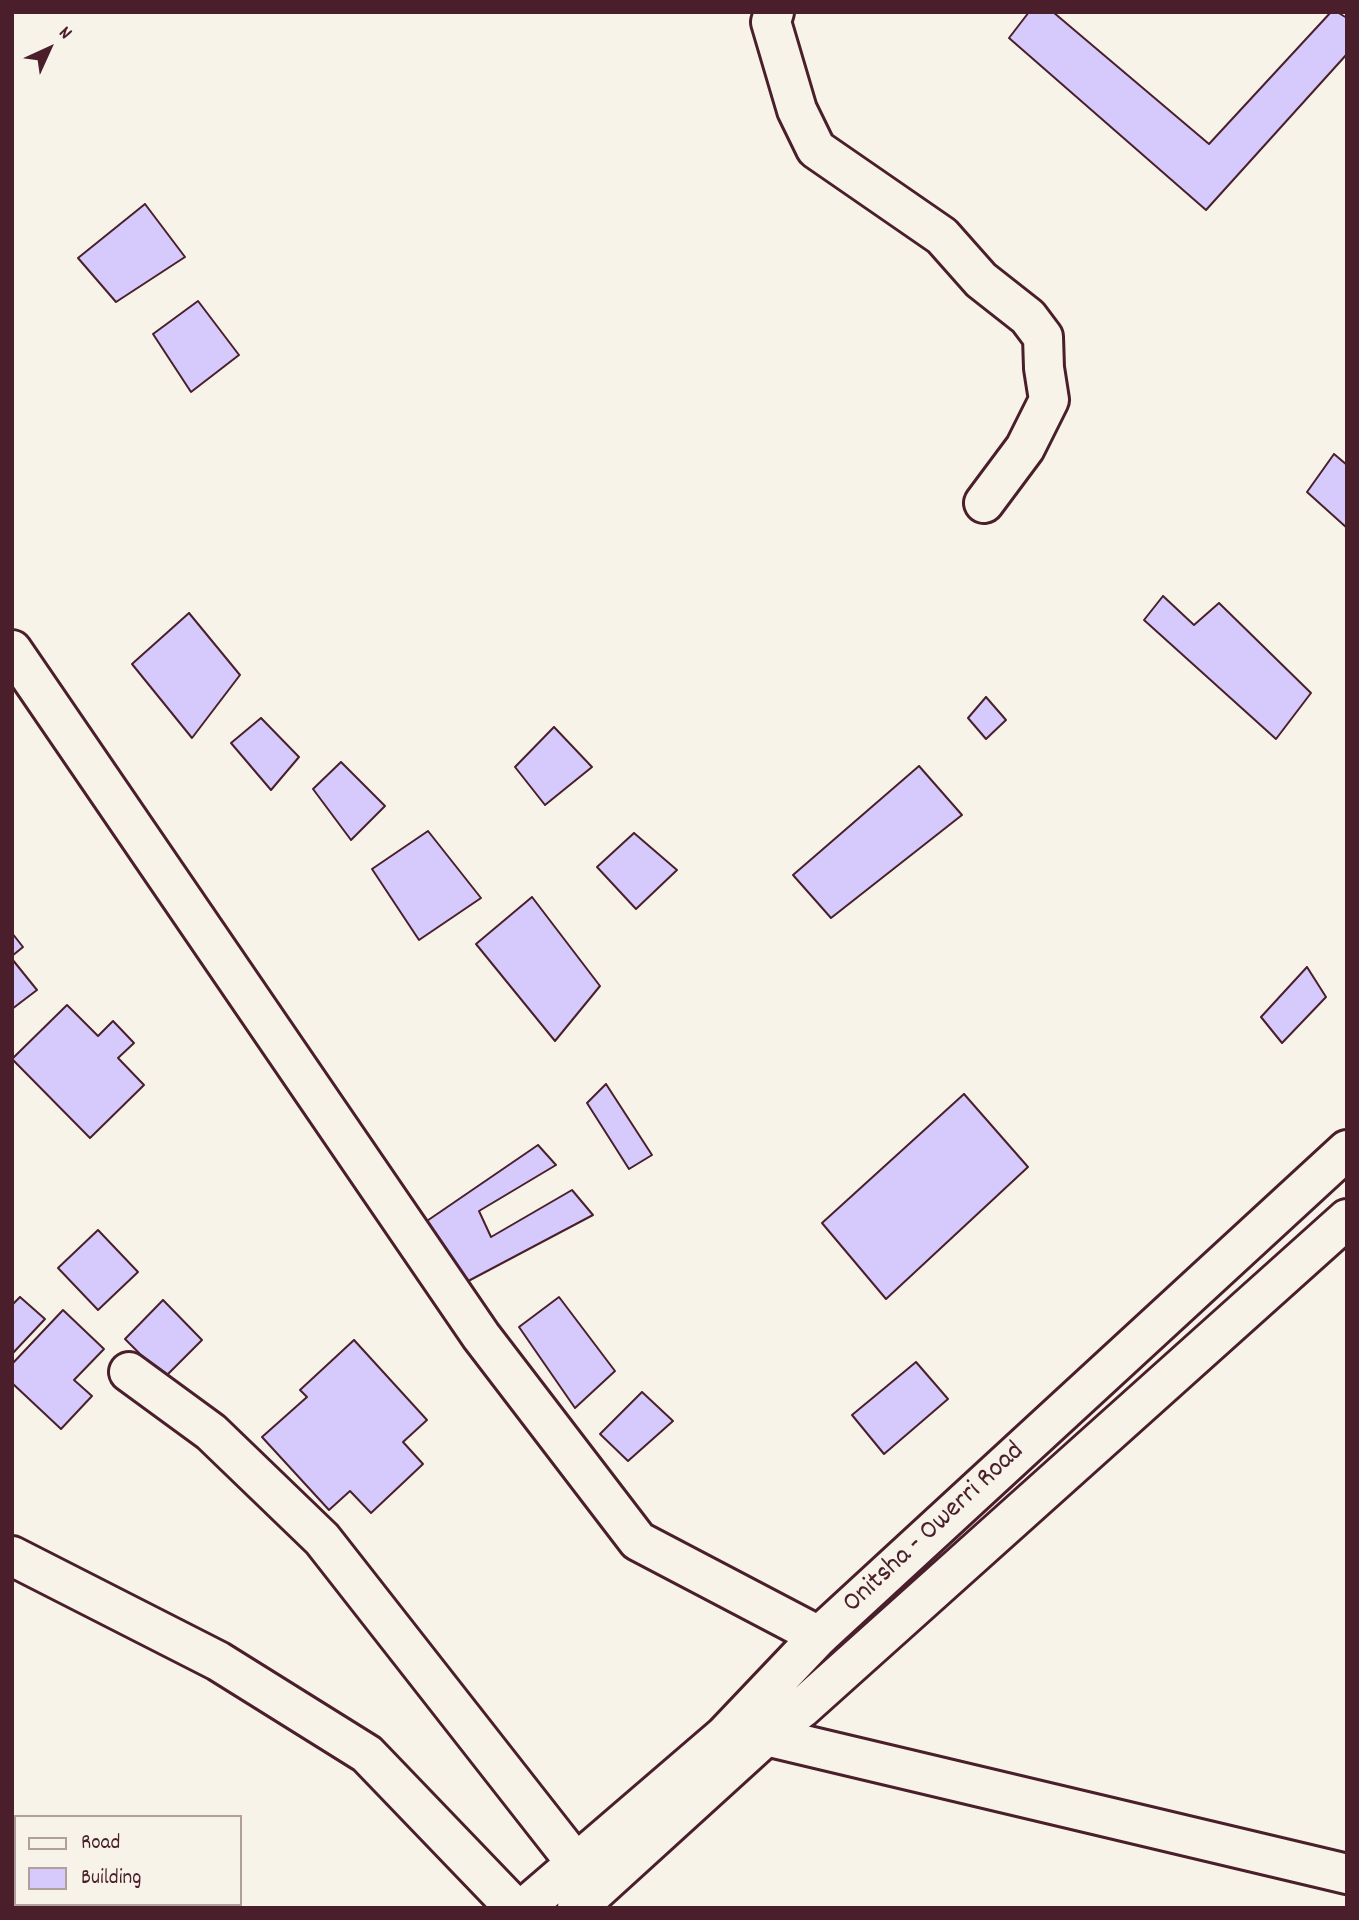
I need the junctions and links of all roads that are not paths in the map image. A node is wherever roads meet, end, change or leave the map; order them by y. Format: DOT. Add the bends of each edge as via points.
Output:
graph roads {
  1 [pos="765,15"];
  2 [pos="984,503"];
  3 [pos="12,650"];
  4 [pos="1347,1150"];
  5 [pos="1347,1219"];
  6 [pos="129,1372"];
  7 [pos="12,1556"];
  8 [pos="819,1636"];
  9 [pos="766,1736"];
  10 [pos="576,1863"];
  11 [pos="1347,1874"];
  12 [pos="515,1908"];
  13 [pos="524,1908"];
  14 [pos="577,1908"];
  1 -- 2 [label="main road" via="797,110 816,149 942,236 981,280 1028,317 1043,337 1049,400 1025,448"];
  3 -- 8 [label="main road" via="481,1336 638,1541"];
  4 -- 8 [label="main road, Onitsha - Owerri Road"];
  5 -- 9 [label="main road, Onitsha - Owerri Road"];
  6 -- 10 [label="main road" via="211,1432 322,1539"];
  7 -- 12 [label="main road" via="218,1661 367,1754"];
  8 -- 10 [label="main road, Onitsha - Owerri Road" via="724,1736"];
  9 -- 11 [label="main road"];
  9 -- 14 [label="main road, Onitsha - Owerri Road"];
  10 -- 13 [label="main road, Onitsha - Owerri Road"];
}
